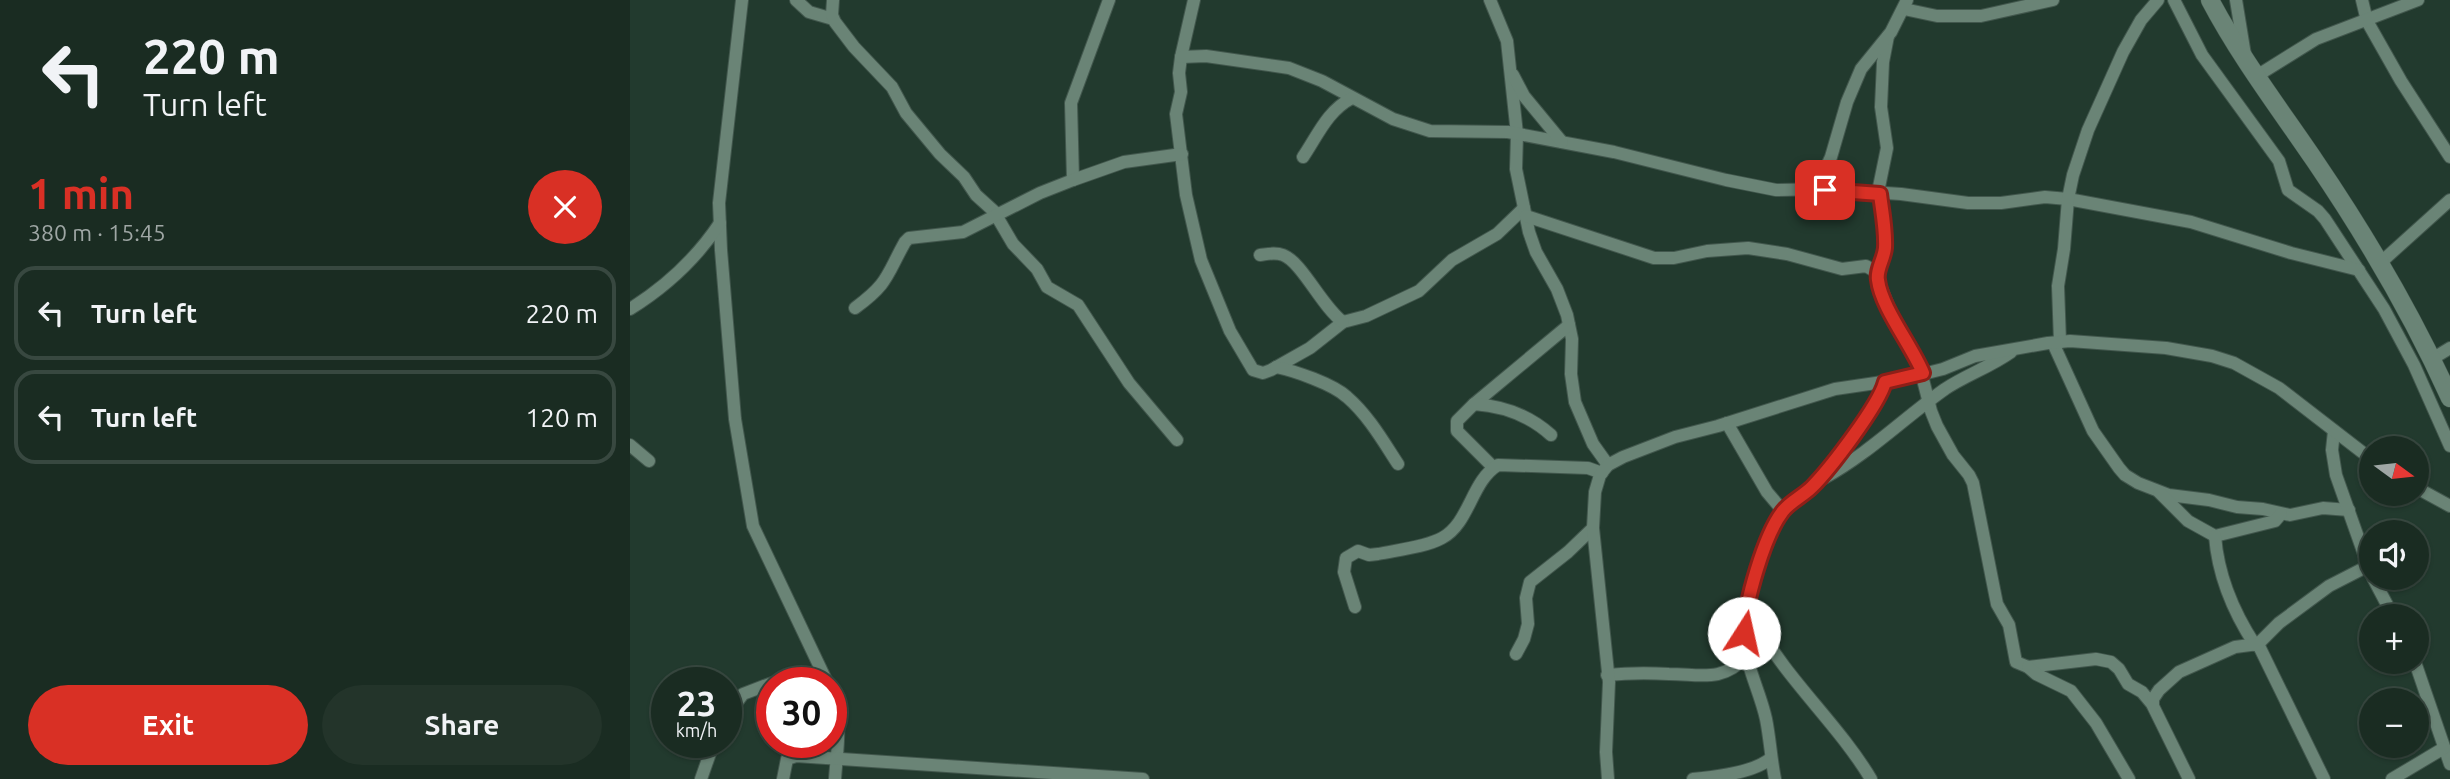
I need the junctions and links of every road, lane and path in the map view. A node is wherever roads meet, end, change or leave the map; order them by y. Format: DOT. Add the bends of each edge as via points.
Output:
graph roads {
  1 [pos="742,0"];
  2 [pos="796,0"];
  3 [pos="833,0"];
  4 [pos="1109,0"];
  5 [pos="1194,0"];
  6 [pos="1490,0"];
  7 [pos="2053,0"];
  8 [pos="2158,0"];
  9 [pos="2174,0"];
  10 [pos="2210,0"];
  11 [pos="2236,0"];
  12 [pos="2362,0"];
  13 [pos="2418,0"];
  14 [pos="1906,4"];
  15 [pos="2389,6"];
  16 [pos="832,19"];
  17 [pos="2367,21"];
  18 [pos="1888,36"];
  19 [pos="1181,57"];
  20 [pos="2245,58"];
  21 [pos="1511,71"];
  22 [pos="2255,77"];
  23 [pos="1352,98"];
  24 [pos="1517,134"];
  25 [pos="1562,142"];
  26 [pos="1182,155"];
  27 [pos="1303,157"];
  28 [pos="2450,157"];
  29 [pos="1073,180"];
  30 [pos="1816,190"];
  31 [pos="1880,194"];
  32 [pos="2068,199"];
  33 [pos="2450,200"];
  34 [pos="1525,212"];
  35 [pos="997,214"];
  36 [pos="720,223"];
  37 [pos="1260,255"];
  38 [pos="2379,264"];
  39 [pos="2359,270"];
  40 [pos="1878,273"];
  41 [pos="855,308"];
  42 [pos="630,309"];
  43 [pos="1343,322"];
  44 [pos="1569,325"];
  45 [pos="2057,342"];
  46 [pos="2015,348"];
  47 [pos="2450,348"];
  48 [pos="2432,359"];
  49 [pos="1276,367"];
  50 [pos="1923,373"];
  51 [pos="1885,382"];
  52 [pos="2450,398"];
  53 [pos="1928,403"];
  54 [pos="1474,404"];
  55 [pos="1727,423"];
  56 [pos="2334,431"];
  57 [pos="1551,435"];
  58 [pos="1177,440"];
  59 [pos="630,444"];
  60 [pos="2450,446"];
  61 [pos="2359,449"];
  62 [pos="649,461"];
  63 [pos="1398,464"];
  64 [pos="1493,467"];
  65 [pos="1605,469"];
  66 [pos="1817,482"];
  67 [pos="2159,492"];
  68 [pos="2429,495"];
  69 [pos="2450,506"];
  70 [pos="2349,510"];
  71 [pos="1783,511"];
  72 [pos="2281,514"];
  73 [pos="1593,528"];
  74 [pos="2215,536"];
  75 [pos="2359,539"];
  76 [pos="2359,577"];
  77 [pos="1750,603"];
  78 [pos="1355,607"];
  79 [pos="2257,644"];
  80 [pos="1516,654"];
  81 [pos="1746,657"];
  82 [pos="820,667"];
  83 [pos="2028,667"];
  84 [pos="2419,674"];
  85 [pos="1607,675"];
  86 [pos="2152,704"];
  87 [pos="2444,748"];
  88 [pos="708,758"];
  89 [pos="789,758"];
  90 [pos="836,758"];
  91 [pos="847,758"];
  92 [pos="1771,758"];
  93 [pos="2450,764"];
  94 [pos="701,779"];
  95 [pos="783,779"];
  96 [pos="835,779"];
  97 [pos="1143,779"];
  98 [pos="1608,779"];
  99 [pos="1693,779"];
  100 [pos="1774,779"];
  101 [pos="1871,779"];
  102 [pos="2129,779"];
  103 [pos="2189,779"];
  104 [pos="2324,779"];
  105 [pos="2392,779"];
  1 -- 36 [label="street"];
  2 -- 16 [label="street" via="809,12"];
  3 -- 16 [label="street"];
  4 -- 29 [label="street" via="1071,103"];
  5 -- 19 [label="street"];
  6 -- 21 [label="street" via="1507,41"];
  7 -- 14 [label="street" via="1981,16 1937,16"];
  8 -- 32 [label="street" via="2132,34 2103,95 2081,148"];
  9 -- 39 [label="street" via="2202,55 2279,161 2288,190 2318,211"];
  10 -- 20 [label="main road"];
  11 -- 20 [label="street"];
  12 -- 17 [label="street"];
  13 -- 15 [label="street"];
  14 -- 18 [label="street"];
  15 -- 17 [label="street"];
  16 -- 35 [label="street" via="886,80 940,154"];
  17 -- 22 [label="street" via="2316,39"];
  17 -- 28 [label="street"];
  18 -- 30 [label="street" via="1861,69"];
  18 -- 31 [label="street" via="1881,107 1887,148"];
  19 -- 23 [label="street" via="1206,56 1289,68"];
  19 -- 26 [label="street" via="1176,121"];
  20 -- 22 [label="main road"];
  21 -- 24 [label="street"];
  21 -- 25 [label="street" via="1524,96"];
  22 -- 38 [label="main road"];
  23 -- 24 [label="street" via="1417,128"];
  23 -- 27 [label="street" via="1326,120"];
  24 -- 25 [label="street"];
  24 -- 34 [label="street" via="1517,169"];
  25 -- 30 [label="street" via="1765,188"];
  26 -- 29 [label="street" via="1124,162"];
  26 -- 49 [label="street" via="1201,260 1230,331 1253,370 1263,373"];
  29 -- 35 [label="street"];
  30 -- 31 [label="street"];
  31 -- 32 [label="street" via="1968,203"];
  31 -- 40 [label="street" via="1885,245"];
  32 -- 39 [label="street" via="2191,222"];
  32 -- 45 [label="street"];
  33 -- 38 [label="street"];
  34 -- 40 [label="street" via="1654,258 1748,248 1842,269 1866,266"];
  34 -- 43 [label="street" via="1451,260 1419,291"];
  34 -- 44 [label="street" via="1536,252 1557,289"];
  35 -- 41 [label="street" via="963,232 909,238 887,280"];
  35 -- 58 [label="street" via="1013,244 1047,287 1077,304 1129,383"];
  36 -- 42 [label="street" via="684,270"];
  36 -- 82 [label="street" via="735,419 753,526"];
  37 -- 43 [label="street" via="1288,258"];
  38 -- 48 [label="main road"];
  39 -- 60 [label="street" via="2414,365"];
  40 -- 50 [label="street" via="1878,283"];
  43 -- 49 [label="street"];
  44 -- 54 [label="street"];
  44 -- 65 [label="street" via="1575,402"];
  45 -- 46 [label="street"];
  45 -- 56 [label="street" via="2166,348 2213,356 2280,388"];
  45 -- 67 [label="street" via="2094,431 2119,468"];
  46 -- 50 [label="street"];
  46 -- 53 [label="street"];
  47 -- 48 [label="street"];
  48 -- 52 [label="main road"];
  49 -- 63 [label="street" via="1307,376 1346,396"];
  50 -- 51 [label="street"];
  50 -- 53 [label="street"];
  51 -- 55 [label="street" via="1835,389"];
  51 -- 66 [label="street" via="1876,402"];
  53 -- 66 [label="street" via="1861,455"];
  53 -- 83 [label="street" via="1949,448 1973,483 1997,604 2010,628 2016,662"];
  54 -- 57 [label="street" via="1532,419"];
  54 -- 64 [label="street" via="1457,422 1457,431"];
  55 -- 65 [label="street" via="1675,437"];
  55 -- 71 [label="street"];
  56 -- 61 [label="street"];
  56 -- 70 [label="street" via="2332,457"];
  59 -- 62 [label="street"];
  64 -- 65 [label="street"];
  64 -- 78 [label="street" via="1444,538 1378,554 1352,553 1346,558 1344,572"];
  65 -- 73 [label="street" via="1595,492"];
  66 -- 71 [label="street"];
  67 -- 72 [label="street"];
  67 -- 74 [label="street" via="2188,521"];
  68 -- 69 [label="street"];
  70 -- 72 [label="street" via="2323,508 2296,516"];
  70 -- 75 [label="street"];
  71 -- 77 [label="street" via="1759,566"];
  72 -- 74 [label="street" via="2275,521"];
  73 -- 80 [label="street" via="1530,582 1525,598 1528,624"];
  73 -- 85 [label="street"];
  74 -- 79 [label="street" via="2238,620"];
  76 -- 79 [label="street" via="2329,586"];
  77 -- 81 [label="street" via="1744,623"];
  77 -- 101 [label="street" via="1757,625 1777,656"];
  79 -- 86 [label="street" via="2235,647 2179,672 2159,690"];
  79 -- 104 [label="street"];
  81 -- 85 [label="street" via="1724,673 1708,677"];
  81 -- 92 [label="street" via="1766,719"];
  83 -- 86 [label="street" via="2111,662"];
  83 -- 102 [label="street" via="2071,691"];
  84 -- 87 [label="street"];
  85 -- 98 [label="street"];
  86 -- 103 [label="street"];
  87 -- 93 [label="street"];
  87 -- 105 [label="street"];
  88 -- 94 [label="street"];
  89 -- 95 [label="street"];
  90 -- 96 [label="street"];
  91 -- 97 [label="street"];
  92 -- 99 [label="street" via="1759,766"];
  92 -- 100 [label="street"];
}
